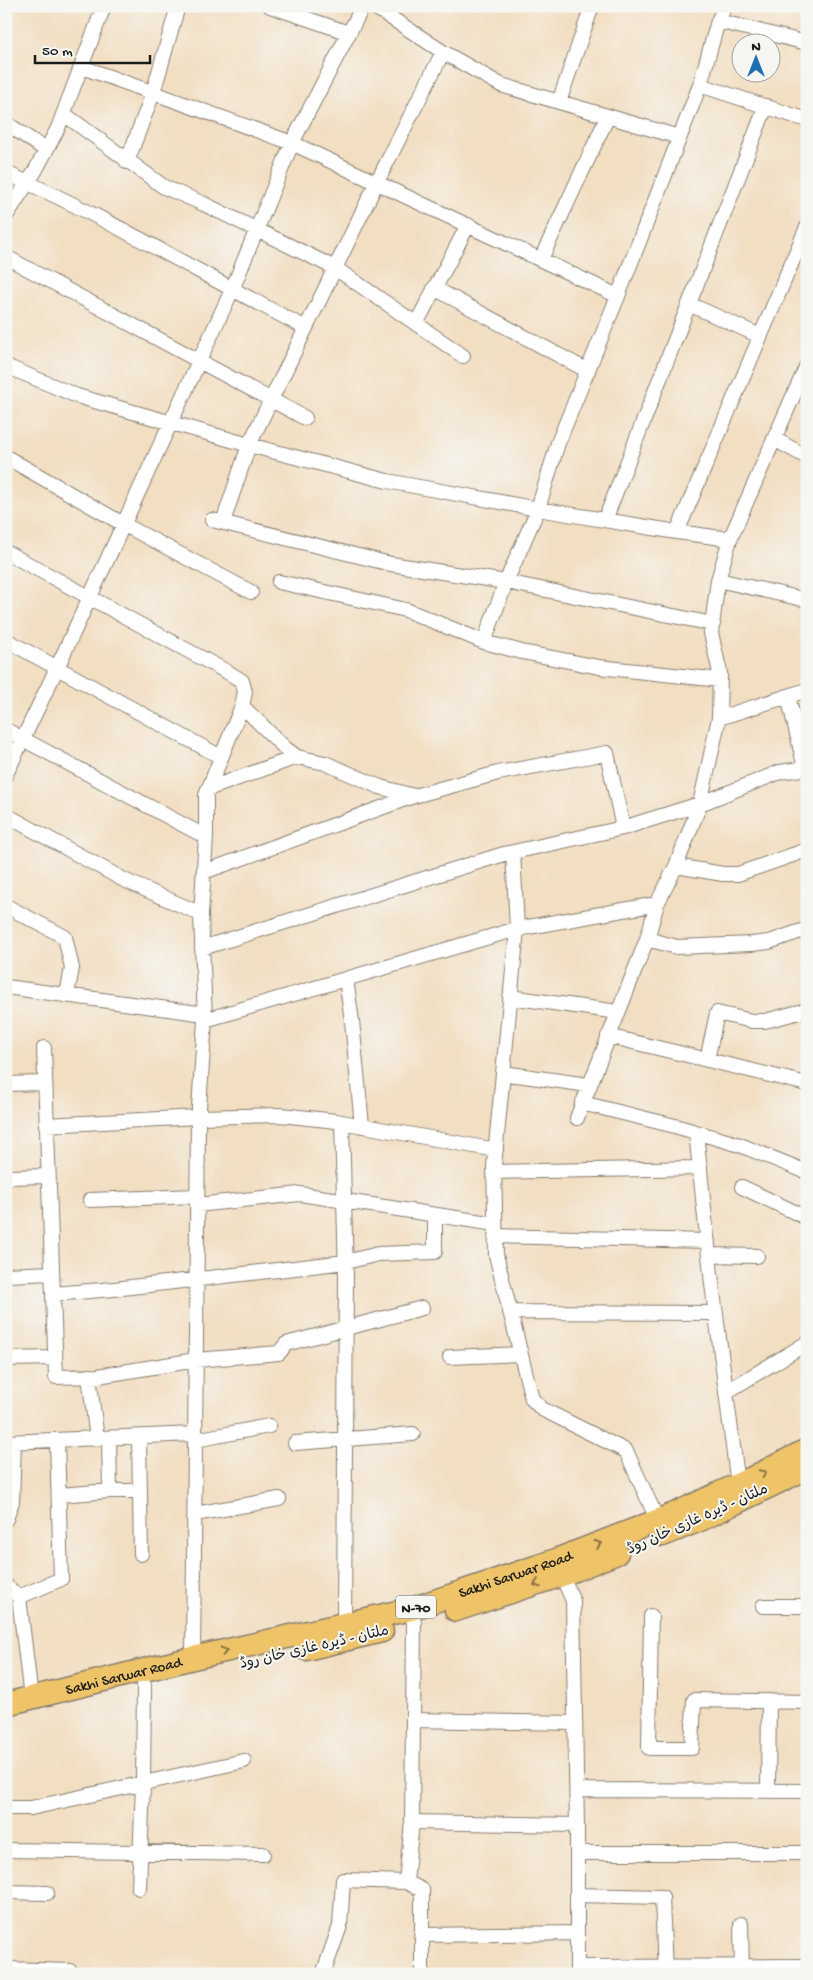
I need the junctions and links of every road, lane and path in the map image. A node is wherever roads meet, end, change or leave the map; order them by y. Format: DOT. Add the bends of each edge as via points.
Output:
graph roads {
  1 [pos="104,6"];
  2 [pos="178,6"];
  3 [pos="270,6"];
  4 [pos="363,6"];
  5 [pos="373,6"];
  6 [pos="592,6"];
  7 [pos="725,6"];
  8 [pos="718,21"];
  9 [pos="349,33"];
  10 [pos="807,43"];
  11 [pos="443,52"];
  12 [pos="82,67"];
  13 [pos="700,85"];
  14 [pos="153,93"];
  15 [pos="559,102"];
  16 [pos="766,106"];
  17 [pos="64,114"];
  18 [pos="608,116"];
  19 [pos="807,120"];
  20 [pos="6,123"];
  21 [pos="679,137"];
  22 [pos="292,143"];
  23 [pos="46,150"];
  24 [pos="127,162"];
  25 [pos="6,173"];
  26 [pos="28,182"];
  27 [pos="377,182"];
  28 [pos="6,216"];
  29 [pos="468,225"];
  30 [pos="807,226"];
  31 [pos="256,229"];
  32 [pos="6,256"];
  33 [pos="541,259"];
  34 [pos="335,268"];
  35 [pos="434,288"];
  36 [pos="232,290"];
  37 [pos="618,296"];
  38 [pos="688,304"];
  39 [pos="416,324"];
  40 [pos="306,328"];
  41 [pos="760,336"];
  42 [pos="463,356"];
  43 [pos="198,361"];
  44 [pos="6,366"];
  45 [pos="588,371"];
  46 [pos="806,371"];
  47 [pos="272,399"];
  48 [pos="305,418"];
  49 [pos="171,424"];
  50 [pos="774,439"];
  51 [pos="249,445"];
  52 [pos="6,456"];
  53 [pos="807,457"];
  54 [pos="538,509"];
  55 [pos="604,520"];
  56 [pos="123,524"];
  57 [pos="677,532"];
  58 [pos="730,539"];
  59 [pos="6,552"];
  60 [pos="718,580"];
  61 [pos="279,582"];
  62 [pos="506,582"];
  63 [pos="251,592"];
  64 [pos="90,597"];
  65 [pos="807,600"];
  66 [pos="713,624"];
  67 [pos="6,640"];
  68 [pos="484,642"];
  69 [pos="57,668"];
  70 [pos="720,680"];
  71 [pos="807,690"];
  72 [pos="788,696"];
  73 [pos="242,706"];
  74 [pos="720,718"];
  75 [pos="6,730"];
  76 [pos="23,738"];
  77 [pos="222,757"];
  78 [pos="297,757"];
  79 [pos="806,768"];
  80 [pos="6,774"];
  81 [pos="208,789"];
  82 [pos="414,796"];
  83 [pos="700,804"];
  84 [pos="6,815"];
  85 [pos="623,828"];
  86 [pos="206,837"];
  87 [pos="807,850"];
  88 [pos="513,852"];
  89 [pos="676,866"];
  90 [pos="204,872"];
  91 [pos="657,904"];
  92 [pos="6,906"];
  93 [pos="201,914"];
  94 [pos="517,929"];
  95 [pos="807,929"];
  96 [pos="647,939"];
  97 [pos="202,948"];
  98 [pos="346,978"];
  99 [pos="6,987"];
  100 [pos="66,995"];
  101 [pos="510,997"];
  102 [pos="807,1010"];
  103 [pos="618,1012"];
  104 [pos="205,1017"];
  105 [pos="608,1036"];
  106 [pos="44,1048"];
  107 [pos="707,1060"];
  108 [pos="503,1072"];
  109 [pos="45,1083"];
  110 [pos="6,1084"];
  111 [pos="807,1084"];
  112 [pos="588,1085"];
  113 [pos="582,1102"];
  114 [pos="198,1117"];
  115 [pos="577,1118"];
  116 [pos="342,1122"];
  117 [pos="46,1125"];
  118 [pos="362,1126"];
  119 [pos="696,1132"];
  120 [pos="496,1150"];
  121 [pos="700,1168"];
  122 [pos="494,1172"];
  123 [pos="807,1172"];
  124 [pos="48,1176"];
  125 [pos="6,1177"];
  126 [pos="742,1187"];
  127 [pos="90,1200"];
  128 [pos="344,1200"];
  129 [pos="197,1201"];
  130 [pos="435,1214"];
  131 [pos="807,1218"];
  132 [pos="495,1230"];
  133 [pos="708,1248"];
  134 [pos="757,1256"];
  135 [pos="346,1262"];
  136 [pos="52,1274"];
  137 [pos="6,1275"];
  138 [pos="196,1278"];
  139 [pos="53,1294"];
  140 [pos="422,1308"];
  141 [pos="510,1312"];
  142 [pos="716,1313"];
  143 [pos="346,1328"];
  144 [pos="807,1343"];
  145 [pos="520,1354"];
  146 [pos="450,1356"];
  147 [pos="55,1358"];
  148 [pos="6,1359"];
  149 [pos="196,1360"];
  150 [pos="89,1376"];
  151 [pos="726,1392"];
  152 [pos="269,1426"];
  153 [pos="413,1434"];
  154 [pos="139,1436"];
  155 [pos="195,1437"];
  156 [pos="103,1438"];
  157 [pos="346,1438"];
  158 [pos="57,1441"];
  159 [pos="10,1442"];
  160 [pos="295,1443"];
  161 [pos="799,1463"];
  162 [pos="738,1484"];
  163 [pos="110,1491"];
  164 [pos="140,1491"];
  165 [pos="59,1495"];
  166 [pos="278,1499"];
  167 [pos="194,1514"];
  168 [pos="6,1519"];
  169 [pos="658,1521"];
  170 [pos="141,1554"];
  171 [pos="562,1575"];
  172 [pos="6,1586"];
  173 [pos="19,1596"];
  174 [pos="763,1606"];
  175 [pos="807,1606"];
  176 [pos="413,1616"];
  177 [pos="651,1616"];
  178 [pos="344,1624"];
  179 [pos="193,1658"];
  180 [pos="144,1685"];
  181 [pos="31,1698"];
  182 [pos="769,1701"];
  183 [pos="807,1702"];
  184 [pos="6,1704"];
  185 [pos="6,1718"];
  186 [pos="413,1720"];
  187 [pos="575,1722"];
  188 [pos="244,1761"];
  189 [pos="143,1784"];
  190 [pos="577,1790"];
  191 [pos="768,1790"];
  192 [pos="807,1790"];
  193 [pos="6,1808"];
  194 [pos="412,1822"];
  195 [pos="577,1825"];
  196 [pos="6,1850"];
  197 [pos="577,1853"];
  198 [pos="807,1853"];
  199 [pos="140,1854"];
  200 [pos="263,1854"];
  201 [pos="406,1882"];
  202 [pos="139,1888"];
  203 [pos="6,1892"];
  204 [pos="47,1893"];
  205 [pos="577,1895"];
  206 [pos="741,1924"];
  207 [pos="577,1932"];
  208 [pos="421,1935"];
  209 [pos="807,1966"];
  210 [pos="6,1969"];
  211 [pos="577,1970"];
  212 [pos="666,1970"];
  213 [pos="742,1970"];
  214 [pos="70,1971"];
  215 [pos="323,1974"];
  216 [pos="422,1974"];
  1 -- 12 [label="street"];
  2 -- 14 [label="street"];
  3 -- 9 [label="street"];
  4 -- 9 [label="street"];
  5 -- 11 [label="street"];
  6 -- 15 [label="street"];
  7 -- 8 [label="street"];
  8 -- 10 [label="street"];
  8 -- 13 [label="street"];
  9 -- 22 [label="street"];
  11 -- 15 [label="street" via="501,85"];
  11 -- 27 [label="street"];
  12 -- 14 [label="street"];
  12 -- 17 [label="street"];
  13 -- 16 [label="street"];
  13 -- 21 [label="street"];
  14 -- 22 [label="street"];
  14 -- 24 [label="street"];
  15 -- 18 [label="street"];
  16 -- 19 [label="street"];
  16 -- 38 [label="street"];
  17 -- 23 [label="street"];
  17 -- 24 [label="street"];
  18 -- 21 [label="street"];
  18 -- 33 [label="street"];
  20 -- 23 [label="street"];
  21 -- 37 [label="street"];
  22 -- 27 [label="street"];
  22 -- 31 [label="street"];
  23 -- 26 [label="street"];
  24 -- 31 [label="street" via="164,187"];
  25 -- 26 [label="street"];
  26 -- 28 [label="street"];
  26 -- 36 [label="street"];
  27 -- 29 [label="street"];
  27 -- 34 [label="street"];
  29 -- 33 [label="street"];
  29 -- 35 [label="street"];
  30 -- 41 [label="street"];
  31 -- 34 [label="street"];
  31 -- 36 [label="street"];
  32 -- 43 [label="street"];
  33 -- 37 [label="street"];
  34 -- 39 [label="street"];
  34 -- 40 [label="street"];
  35 -- 39 [label="street"];
  35 -- 45 [label="street"];
  36 -- 40 [label="street"];
  36 -- 43 [label="street"];
  37 -- 45 [label="street"];
  38 -- 41 [label="street"];
  38 -- 55 [label="street"];
  39 -- 42 [label="street"];
  40 -- 47 [label="street"];
  41 -- 57 [label="street"];
  43 -- 47 [label="street"];
  43 -- 49 [label="street"];
  44 -- 49 [label="street" via="77,396"];
  45 -- 54 [label="street" via="558,443"];
  46 -- 50 [label="street"];
  47 -- 48 [label="street"];
  47 -- 51 [label="street"];
  49 -- 51 [label="street"];
  49 -- 56 [label="street"];
  50 -- 53 [label="street"];
  50 -- 58 [label="street"];
  51 -- 54 [label="street" via="387,482"];
  51 -- 62 [label="street" via="217,521 391,564"];
  52 -- 56 [label="street"];
  54 -- 55 [label="street"];
  54 -- 62 [label="street"];
  55 -- 57 [label="street"];
  56 -- 63 [label="street"];
  56 -- 64 [label="street"];
  57 -- 58 [label="street"];
  58 -- 60 [label="street"];
  59 -- 64 [label="street"];
  60 -- 65 [label="street"];
  60 -- 66 [label="street"];
  61 -- 68 [label="street" via="406,610"];
  62 -- 66 [label="street"];
  62 -- 68 [label="street"];
  64 -- 69 [label="street"];
  64 -- 73 [label="street" via="242,681 245,692"];
  66 -- 70 [label="street"];
  67 -- 69 [label="street"];
  68 -- 70 [label="street" via="599,667"];
  69 -- 76 [label="street"];
  69 -- 77 [label="street"];
  70 -- 74 [label="street"];
  71 -- 72 [label="street"];
  72 -- 74 [label="street"];
  72 -- 79 [label="street"];
  73 -- 77 [label="street"];
  73 -- 78 [label="street"];
  74 -- 83 [label="street"];
  75 -- 76 [label="street"];
  76 -- 80 [label="street"];
  76 -- 86 [label="street"];
  77 -- 81 [label="street"];
  78 -- 81 [label="street"];
  78 -- 82 [label="street" via="325,763"];
  79 -- 83 [label="street" via="780,772"];
  81 -- 86 [label="street"];
  82 -- 85 [label="street" via="498,773 606,752"];
  82 -- 90 [label="street"];
  83 -- 85 [label="street"];
  83 -- 89 [label="street"];
  84 -- 93 [label="street" via="124,880"];
  85 -- 88 [label="street"];
  86 -- 90 [label="street"];
  87 -- 89 [label="street" via="738,874"];
  88 -- 94 [label="street"];
  88 -- 97 [label="street"];
  89 -- 91 [label="street"];
  90 -- 93 [label="street"];
  91 -- 94 [label="street"];
  91 -- 96 [label="street"];
  92 -- 100 [label="street" via="65,937 72,968"];
  93 -- 97 [label="street"];
  94 -- 98 [label="street"];
  94 -- 101 [label="street"];
  95 -- 96 [label="street" via="769,942 743,944 677,947"];
  96 -- 103 [label="street"];
  97 -- 104 [label="street"];
  98 -- 104 [label="street"];
  98 -- 118 [label="street"];
  99 -- 100 [label="street"];
  100 -- 104 [label="street"];
  101 -- 103 [label="street"];
  101 -- 108 [label="street"];
  102 -- 107 [label="street" via="765,1021 717,1013"];
  103 -- 105 [label="street"];
  104 -- 114 [label="street"];
  105 -- 107 [label="street"];
  105 -- 112 [label="street"];
  106 -- 109 [label="street"];
  107 -- 111 [label="street"];
  108 -- 112 [label="street"];
  108 -- 120 [label="street"];
  109 -- 110 [label="street"];
  109 -- 117 [label="street"];
  112 -- 113 [label="street"];
  113 -- 115 [label="street"];
  113 -- 119 [label="street"];
  114 -- 116 [label="street" via="281,1115"];
  114 -- 117 [label="street"];
  114 -- 129 [label="street"];
  116 -- 118 [label="street"];
  116 -- 128 [label="street"];
  117 -- 124 [label="street"];
  118 -- 120 [label="street"];
  119 -- 121 [label="street"];
  119 -- 123 [label="street" via="740,1145"];
  120 -- 122 [label="street"];
  121 -- 122 [label="street"];
  121 -- 133 [label="street"];
  122 -- 132 [label="street"];
  124 -- 125 [label="street"];
  124 -- 136 [label="street"];
  126 -- 131 [label="street"];
  127 -- 129 [label="street"];
  128 -- 129 [label="street" via="300,1194"];
  128 -- 130 [label="street"];
  128 -- 135 [label="street"];
  129 -- 138 [label="street"];
  130 -- 132 [label="street"];
  130 -- 135 [label="street" via="434,1252 378,1254"];
  132 -- 133 [label="street"];
  132 -- 141 [label="street" via="496,1255"];
  133 -- 134 [label="street"];
  133 -- 142 [label="street"];
  135 -- 138 [label="street"];
  135 -- 143 [label="street"];
  136 -- 137 [label="street"];
  136 -- 139 [label="street"];
  138 -- 139 [label="street" via="114,1290"];
  138 -- 149 [label="street"];
  139 -- 147 [label="street"];
  140 -- 143 [label="street"];
  141 -- 142 [label="street"];
  141 -- 145 [label="street"];
  142 -- 151 [label="street"];
  143 -- 149 [label="street" via="286,1344 279,1353"];
  143 -- 157 [label="street"];
  144 -- 151 [label="street"];
  145 -- 146 [label="street"];
  145 -- 169 [label="street" via="532,1399 542,1409 626,1451"];
  147 -- 148 [label="street"];
  147 -- 150 [label="street" via="56,1377"];
  149 -- 150 [label="street"];
  149 -- 155 [label="street"];
  150 -- 156 [label="street"];
  151 -- 162 [label="street"];
  152 -- 155 [label="street"];
  153 -- 157 [label="street"];
  154 -- 155 [label="street"];
  154 -- 156 [label="street"];
  154 -- 164 [label="street"];
  155 -- 167 [label="street"];
  156 -- 158 [label="street"];
  156 -- 163 [label="street"];
  157 -- 160 [label="street"];
  157 -- 178 [label="street"];
  158 -- 159 [label="street"];
  158 -- 165 [label="street"];
  159 -- 168 [label="street" via="12,1502"];
  162 -- 161 [label="highway, Sakhi Sarwar Road / N-70, one-way"];
  161 -- 171 [label="highway, ملتان - ڈیرہ غازی خان روڈ / N-70" via="700,1520"];
  162 -- 169 [label="highway, Sakhi Sarwar Road / N-70"];
  163 -- 164 [label="street"];
  163 -- 165 [label="street"];
  164 -- 170 [label="street"];
  165 -- 173 [label="street" via="61,1579"];
  166 -- 167 [label="street"];
  167 -- 179 [label="street"];
  176 -- 169 [label="highway, Sakhi Sarwar Road / N-70, one-way"];
  171 -- 176 [label="highway, ملتان - ڈیرہ غازی خان روڈ / N-70, one-way"];
  171 -- 187 [label="street" via="573,1601"];
  172 -- 173 [label="street"];
  173 -- 181 [label="street"];
  174 -- 175 [label="street"];
  176 -- 178 [label="highway, Sakhi Sarwar Road / N-70"];
  176 -- 180 [label="highway, ملتان - ڈیرہ غازی خان روڈ / N-70"];
  176 -- 186 [label="street"];
  177 -- 182 [label="street" via="648,1748 692,1748 694,1700"];
  179 -- 178 [label="highway, Sakhi Sarwar Road / N-70, one-way"];
  179 -- 181 [label="highway, Sakhi Sarwar Road / N-70"];
  180 -- 185 [label="highway, ملتان - ڈیرہ غازی خان روڈ / N-70"];
  180 -- 189 [label="street"];
  181 -- 184 [label="highway, Sakhi Sarwar Road / N-70"];
  182 -- 183 [label="street"];
  182 -- 191 [label="street"];
  186 -- 187 [label="street"];
  186 -- 194 [label="street"];
  187 -- 190 [label="street"];
  188 -- 189 [label="street"];
  189 -- 193 [label="street" via="31,1808"];
  189 -- 199 [label="street"];
  190 -- 191 [label="street"];
  190 -- 195 [label="street"];
  191 -- 192 [label="street"];
  194 -- 195 [label="street"];
  194 -- 201 [label="street"];
  195 -- 197 [label="street"];
  196 -- 199 [label="street"];
  197 -- 198 [label="street"];
  197 -- 205 [label="street"];
  199 -- 200 [label="street"];
  199 -- 202 [label="street"];
  201 -- 208 [label="street" via="422,1890"];
  201 -- 215 [label="street" via="343,1880 340,1926"];
  203 -- 204 [label="street"];
  205 -- 207 [label="street"];
  205 -- 212 [label="street" via="662,1897"];
  206 -- 213 [label="street"];
  207 -- 208 [label="street"];
  207 -- 211 [label="street"];
  208 -- 216 [label="street"];
  209 -- 213 [label="street"];
  210 -- 214 [label="street"];
  211 -- 212 [label="street"];
  212 -- 213 [label="street"];
}
